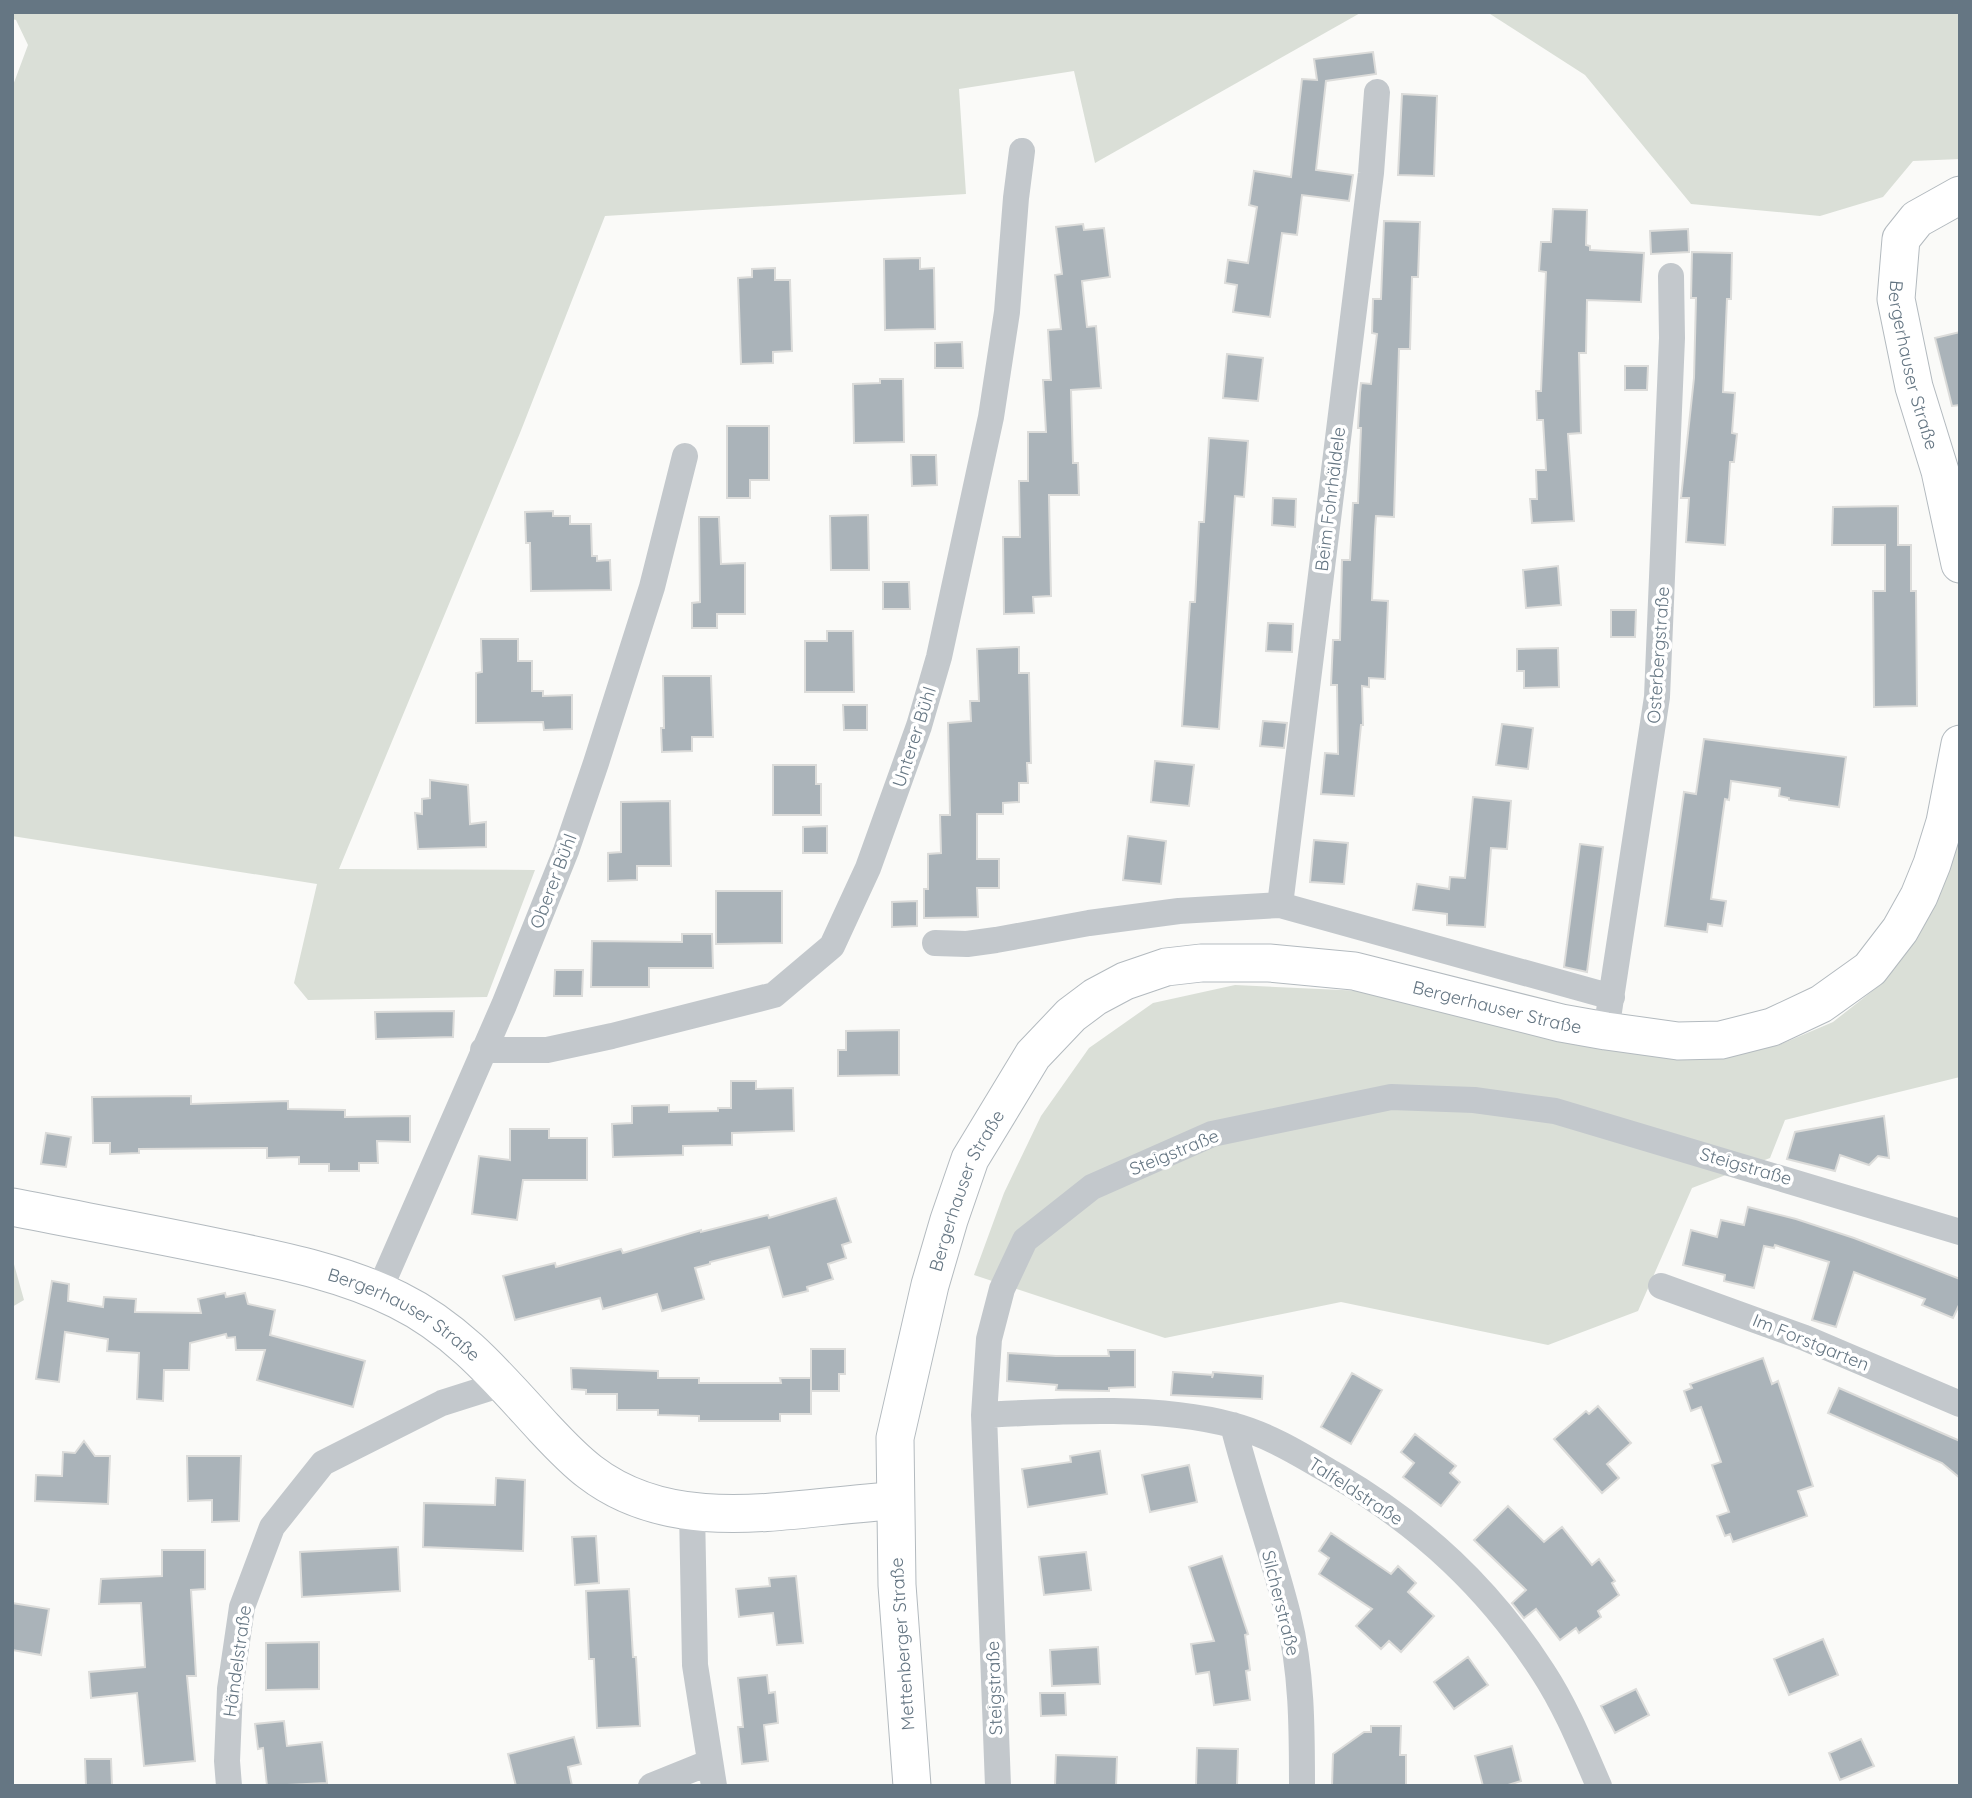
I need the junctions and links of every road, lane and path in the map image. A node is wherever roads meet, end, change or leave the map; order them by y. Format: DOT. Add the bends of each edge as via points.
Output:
graph roads {
  1 [pos="1377,92"];
  2 [pos="1022,151"];
  3 [pos="1960,195"];
  4 [pos="1671,276"];
  5 [pos="685,456"];
  6 [pos="1960,564"];
  7 [pos="1960,744"];
  8 [pos="1280,905"];
  9 [pos="935,943"];
  10 [pos="1609,1014"];
  11 [pos="483,1050"];
  12 [pos="12,1207"];
  13 [pos="1960,1232"];
  14 [pos="1661,1286"];
  15 [pos="379,1291"];
  16 [pos="505,1383"];
  17 [pos="1960,1404"];
  18 [pos="984,1415"];
  19 [pos="1233,1425"];
  20 [pos="894,1501"];
  21 [pos="692,1511"];
  22 [pos="711,1774"];
  23 [pos="229,1786"];
  24 [pos="651,1786"];
  25 [pos="912,1786"];
  26 [pos="998,1786"];
  27 [pos="1302,1786"];
  28 [pos="1599,1786"];
  1 -- 8 [label="street, Beim Fohrhäldele" via="1371,173"];
  2 -- 11 [label="street, Unterer Bühl" via="1007,312 991,417 939,657 868,868 832,946 774,995 547,1050"];
  3 -- 6 [label="main road, Bergerhauser Straße" via="1917,219 1901,239 1896,299"];
  4 -- 10 [label="street, Osterbergstraße" via="1657,697"];
  5 -- 11 [label="street, Oberer Bühl" via="652,587 596,763 533,935"];
  7 -- 10 [label="main road, Bergerhauser Straße" via="1932,864 1900,930 1870,969 1821,1004 1772,1027 1721,1040 1678,1041"];
  8 -- 9 [label="street" via="1179,911 967,944"];
  8 -- 10 [label="street"];
  10 -- 20 [label="main road, Bergerhauser Straße" via="1561,1023 1354,971 1269,963 1166,967 1125,981 1095,998 1033,1055 970,1159 930,1284 895,1438"];
  11 -- 15 [label="street, Oberer Bühl"];
  12 -- 15 [label="main road, Bergerhauser Straße" via="268,1258"];
  13 -- 18 [label="street, Steigstraße" via="1555,1111 1474,1100 1391,1097 1212,1133 1091,1187 1025,1240 1002,1289 989,1339"];
  14 -- 17 [label="street, Im Forstgarten" via="1805,1338"];
  15 -- 16 [label="main road, Bergerhauser Straße" via="434,1320"];
  16 -- 21 [label="main road, Bergerhauser Straße" via="591,1472 657,1505"];
  16 -- 23 [label="street, Händelstraße" via="442,1404 323,1463 272,1527 242,1607 230,1689"];
  18 -- 19 [label="street, Talfeldstraße" via="1126,1412 1183,1415"];
  18 -- 26 [label="street, Steigstraße"];
  19 -- 27 [label="street, Silcherstraße" via="1288,1615 1302,1723"];
  19 -- 28 [label="street, Talfeldstraße" via="1283,1444 1380,1502 1460,1567 1511,1626 1544,1674"];
  20 -- 21 [label="main road, Bergerhauser Straße" via="757,1513"];
  20 -- 25 [label="main road, Mettenberger Straße"];
  21 -- 22 [label="street" via="695,1665"];
  22 -- 24 [label="street"];
}
